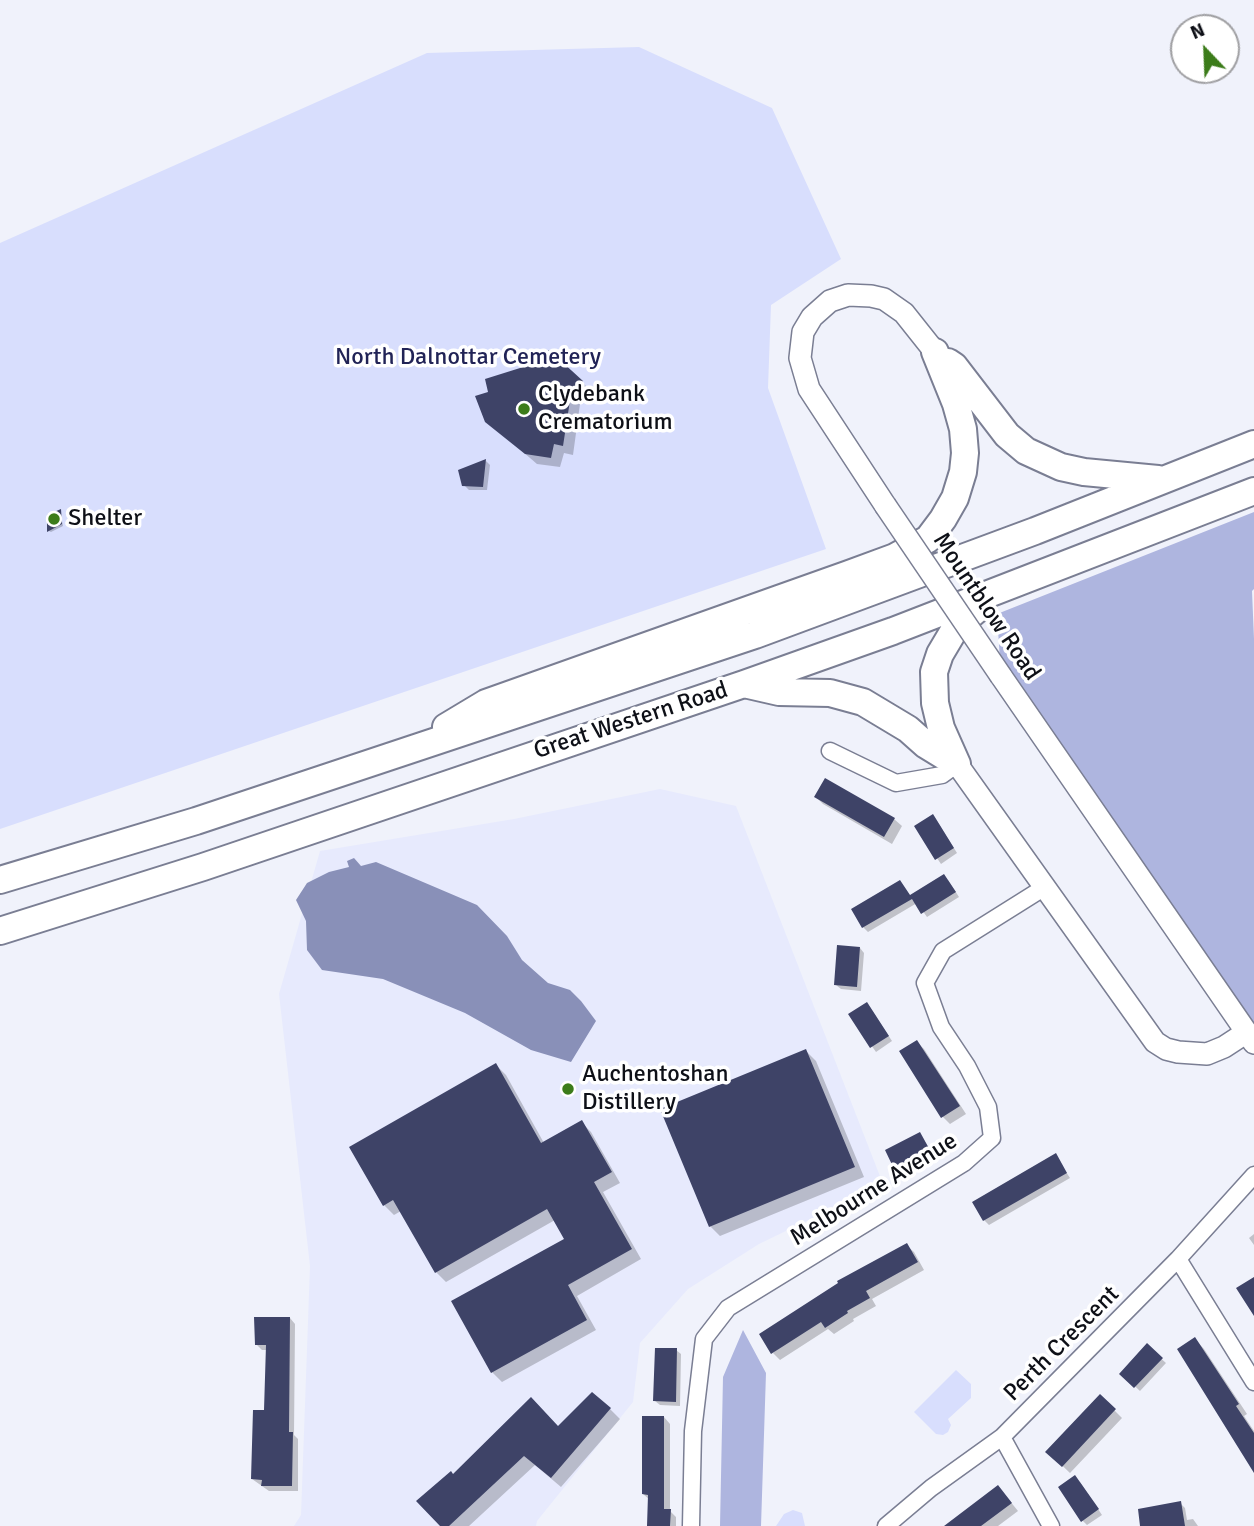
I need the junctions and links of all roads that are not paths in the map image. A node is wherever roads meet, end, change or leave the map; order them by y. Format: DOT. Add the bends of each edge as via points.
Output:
graph roads {
  1 [pos="935,352"];
  2 [pos="1254,444"];
  3 [pos="1163,480"];
  4 [pos="1254,491"];
  5 [pos="999,590"];
  6 [pos="744,684"];
  7 [pos="830,751"];
  8 [pos="403,752"];
  9 [pos="957,764"];
  10 [pos="0,880"];
  11 [pos="1045,887"];
  12 [pos="0,931"];
  13 [pos="1251,1037"];
  14 [pos="1254,1175"];
  15 [pos="1178,1259"];
  16 [pos="1254,1382"];
  17 [pos="1002,1437"];
  18 [pos="691,1526"];
  19 [pos="886,1526"];
  20 [pos="1051,1526"];
  1 -- 3 [label="main road" via="954,366 1007,435 1026,451 1084,472"];
  1 -- 8 [label="main road" via="956,404 965,453 955,498 928,539 895,557 486,704"];
  1 -- 13 [label="street, Mountblow Road, bridge" via="904,313 884,299 848,295 830,301 812,317 803,332 800,358 809,390 885,505"];
  2 -- 3 [label="main road, Great Western Road"];
  3 -- 8 [label="main road, Great Western Road" via="755,635"];
  4 -- 5 [label="main road, Great Western Road"];
  5 -- 6 [label="main road, Great Western Road"];
  5 -- 9 [label="main road" via="957,627 934,672 941,728"];
  6 -- 9 [label="main road" via="779,692 830,693 863,702"];
  6 -- 12 [label="main road, Great Western Road"];
  7 -- 9 [label="street" via="896,783 942,775"];
  8 -- 10 [label="main road, Great Western Road"];
  9 -- 11 [label="street"];
  11 -- 13 [label="street" via="1155,1042 1178,1052 1208,1054"];
  11 -- 18 [label="street, Melbourne Avenue" via="943,951 925,983 941,1027 988,1107 992,1138 964,1163 728,1308 704,1339 693,1431"];
  14 -- 15 [label="street, Perth Crescent"];
  15 -- 16 [label="street"];
  15 -- 17 [label="street, Perth Crescent"];
  17 -- 19 [label="street, Perth Crescent"];
  17 -- 20 [label="street"];
}
